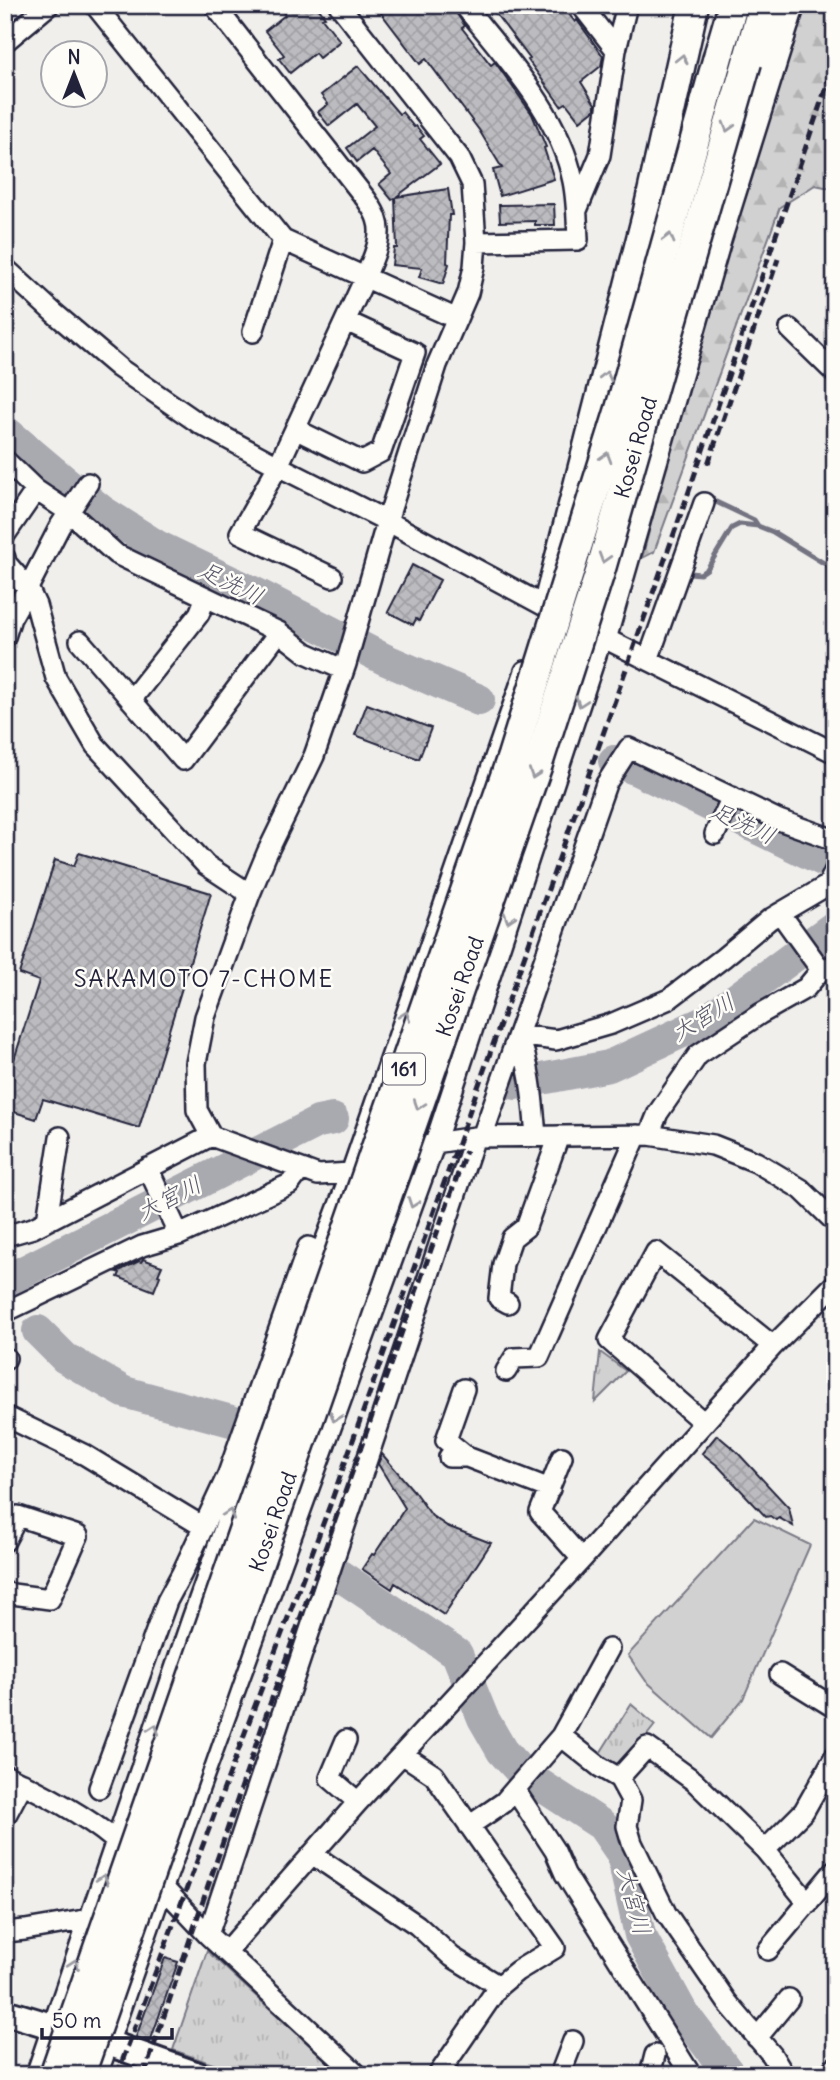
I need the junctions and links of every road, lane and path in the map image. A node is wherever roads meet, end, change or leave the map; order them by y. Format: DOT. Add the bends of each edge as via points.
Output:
graph roads {
  1 [pos="49,5"];
  2 [pos="95,5"];
  3 [pos="214,5"];
  4 [pos="339,5"];
  5 [pos="464,5"];
  6 [pos="581,5"];
  7 [pos="627,5"];
  8 [pos="694,5"];
  9 [pos="733,5"];
  10 [pos="763,5"];
  11 [pos="790,5"];
  12 [pos="5,37"];
  13 [pos="616,50"];
  14 [pos="577,211"];
  15 [pos="283,240"];
  16 [pos="476,242"];
  17 [pos="5,268"];
  18 [pos="365,278"];
  19 [pos="457,318"];
  20 [pos="346,321"];
  21 [pos="790,330"];
  22 [pos="253,331"];
  23 [pos="835,373"];
  24 [pos="295,429"];
  25 [pos="5,460"];
  26 [pos="278,466"];
  27 [pos="88,482"];
  28 [pos="36,490"];
  29 [pos="704,503"];
  30 [pos="71,509"];
  31 [pos="387,521"];
  32 [pos="5,535"];
  33 [pos="5,558"];
  34 [pos="332,577"];
  35 [pos="28,588"];
  36 [pos="206,597"];
  37 [pos="546,608"];
  38 [pos="279,632"];
  39 [pos="5,637"];
  40 [pos="602,637"];
  41 [pos="80,641"];
  42 [pos="648,660"];
  43 [pos="345,667"];
  44 [pos="131,700"];
  45 [pos="835,753"];
  46 [pos="732,797"];
  47 [pos="715,834"];
  48 [pos="835,840"];
  49 [pos="831,877"];
  50 [pos="250,894"];
  51 [pos="781,914"];
  52 [pos="826,968"];
  53 [pos="521,1042"];
  54 [pos="643,1135"];
  55 [pos="536,1136"];
  56 [pos="559,1136"];
  57 [pos="61,1137"];
  58 [pos="479,1137"];
  59 [pos="216,1138"];
  60 [pos="435,1143"];
  61 [pos="149,1168"];
  62 [pos="301,1169"];
  63 [pos="351,1173"];
  64 [pos="47,1220"];
  65 [pos="835,1222"];
  66 [pos="178,1235"];
  67 [pos="5,1236"];
  68 [pos="835,1284"];
  69 [pos="508,1303"];
  70 [pos="5,1312"];
  71 [pos="773,1346"];
  72 [pos="506,1371"];
  73 [pos="464,1389"];
  74 [pos="5,1416"];
  75 [pos="704,1423"];
  76 [pos="562,1457"];
  77 [pos="234,1477"];
  78 [pos="550,1489"];
  79 [pos="202,1527"];
  80 [pos="5,1541"];
  81 [pos="582,1559"];
  82 [pos="5,1593"];
  83 [pos="610,1650"];
  84 [pos="780,1674"];
  85 [pos="835,1708"];
  86 [pos="561,1736"];
  87 [pos="346,1740"];
  88 [pos="113,1752"];
  89 [pos="402,1754"];
  90 [pos="835,1756"];
  91 [pos="143,1762"];
  92 [pos="620,1778"];
  93 [pos="14,1779"];
  94 [pos="99,1788"];
  95 [pos="515,1790"];
  96 [pos="358,1802"];
  97 [pos="5,1817"];
  98 [pos="470,1826"];
  99 [pos="116,1840"];
  100 [pos="765,1850"];
  101 [pos="312,1854"];
  102 [pos="835,1870"];
  103 [pos="163,1887"];
  104 [pos="808,1903"];
  105 [pos="90,1919"];
  106 [pos="5,1932"];
  107 [pos="208,1935"];
  108 [pos="768,1950"];
  109 [pos="227,1951"];
  110 [pos="499,1986"];
  111 [pos="789,1999"];
  112 [pos="5,2012"];
  113 [pos="53,2027"];
  114 [pos="757,2038"];
  115 [pos="573,2041"];
  116 [pos="108,2043"];
  117 [pos="655,2055"];
  118 [pos="835,2067"];
  119 [pos="356,2074"];
  120 [pos="37,2075"];
  121 [pos="54,2075"];
  122 [pos="80,2075"];
  123 [pos="97,2075"];
  124 [pos="198,2075"];
  125 [pos="438,2075"];
  126 [pos="560,2075"];
  127 [pos="650,2075"];
  128 [pos="691,2075"];
  129 [pos="784,2075"];
  130 [pos="828,2075"];
  1 -- 12 [label="street" via="7,40"];
  2 -- 15 [label="street"];
  3 -- 18 [label="street" via="366,199 377,219 379,236"];
  4 -- 16 [label="street" via="459,157 472,184"];
  5 -- 14 [label="street" via="548,115 573,181"];
  6 -- 13 [label="street"];
  7 -- 13 [label="street"];
  37 -- 8 [label="highway, one-way" via="644,228"];
  121 -- 9 [label="highway, Kosei Road / 161, one-way, bridge" via="512,756 620,410"];
  10 -- 122 [label="highway, Kosei Road / 161, one-way, bridge" via="611,534 538,764"];
  11 -- 40 [label="highway" via="717,238"];
  13 -- 14 [label="street" via="600,155"];
  14 -- 16 [label="street" via="578,240"];
  15 -- 18 [label="street"];
  15 -- 22 [label="street"];
  16 -- 19 [label="street" via="468,293"];
  17 -- 26 [label="street" via="119,368 200,424"];
  18 -- 19 [label="street"];
  18 -- 20 [label="street"];
  19 -- 31 [label="street" via="437,365"];
  20 -- 24 [label="street"];
  20 -- 24 [label="street" via="415,354 381,452 362,462"];
  21 -- 23 [label="street"];
  24 -- 26 [label="street"];
  25 -- 28 [label="street"];
  26 -- 31 [label="street"];
  26 -- 34 [label="street" via="240,533"];
  27 -- 30 [label="street"];
  28 -- 30 [label="street"];
  28 -- 32 [label="street"];
  29 -- 42 [label="street"];
  30 -- 35 [label="street"];
  30 -- 36 [label="street" via="116,554"];
  31 -- 37 [label="street"];
  31 -- 43 [label="street"];
  33 -- 35 [label="street"];
  35 -- 39 [label="street"];
  35 -- 50 [label="street" via="56,678 95,745 206,865"];
  36 -- 38 [label="street"];
  36 -- 44 [label="street" via="199,614"];
  37 -- 40 [label="street"];
  63 -- 37 [label="street, one-way"];
  38 -- 43 [label="street" via="306,653"];
  38 -- 44 [label="street" via="183,760"];
  40 -- 42 [label="street"];
  40 -- 60 [label="street, one-way"];
  41 -- 44 [label="street"];
  42 -- 45 [label="street"];
  43 -- 50 [label="street" via="314,757"];
  46 -- 47 [label="street"];
  46 -- 48 [label="street"];
  46 -- 53 [label="street" via="629,748 606,784"];
  49 -- 51 [label="street"];
  50 -- 59 [label="street" via="205,1017 196,1063 197,1110"];
  51 -- 52 [label="street"];
  51 -- 53 [label="street" via="669,999 611,1024 556,1040"];
  52 -- 54 [label="street" via="806,988 698,1055"];
  53 -- 55 [label="street"];
  53 -- 58 [label="street"];
  54 -- 56 [label="street"];
  54 -- 65 [label="street" via="713,1145 756,1161 801,1189"];
  54 -- 72 [label="street" via="539,1357 514,1358"];
  55 -- 56 [label="street"];
  55 -- 58 [label="street"];
  56 -- 69 [label="street" via="526,1227 512,1238 503,1264 499,1298"];
  57 -- 64 [label="street"];
  58 -- 60 [label="street"];
  58 -- 107 [label="street"];
  59 -- 61 [label="street"];
  59 -- 62 [label="street"];
  60 -- 63 [label="street"];
  60 -- 103 [label="street, one-way"];
  61 -- 64 [label="street"];
  61 -- 66 [label="street"];
  62 -- 63 [label="street" via="318,1175"];
  62 -- 66 [label="street" via="289,1184"];
  63 -- 77 [label="street"];
  64 -- 67 [label="street"];
  66 -- 70 [label="street" via="142,1246"];
  68 -- 71 [label="street"];
  71 -- 75 [label="street"];
  71 -- 75 [label="street" via="656,1252 608,1340"];
  73 -- 78 [label="street" via="446,1440 458,1457"];
  74 -- 79 [label="street" via="85,1455"];
  75 -- 81 [label="street"];
  76 -- 78 [label="street"];
  77 -- 79 [label="street"];
  91 -- 77 [label="street, one-way"];
  78 -- 81 [label="street" via="540,1512"];
  79 -- 88 [label="street" via="167,1601"];
  80 -- 82 [label="street" via="18,1516 78,1536 50,1599"];
  81 -- 89 [label="street"];
  83 -- 86 [label="street"];
  84 -- 85 [label="street"];
  86 -- 92 [label="street"];
  86 -- 95 [label="street"];
  87 -- 96 [label="street" via="330,1778"];
  88 -- 91 [label="street"];
  88 -- 94 [label="street"];
  89 -- 96 [label="street"];
  89 -- 98 [label="street" via="434,1775"];
  90 -- 100 [label="street" via="804,1811"];
  91 -- 99 [label="street"];
  92 -- 100 [label="street" via="647,1747 694,1781"];
  92 -- 114 [label="street" via="631,1800 626,1826 666,1913"];
  93 -- 97 [label="street"];
  93 -- 99 [label="street"];
  95 -- 98 [label="street"];
  95 -- 128 [label="street" via="561,1849 565,1874"];
  96 -- 101 [label="street"];
  98 -- 110 [label="street" via="555,1948"];
  99 -- 103 [label="street"];
  105 -- 99 [label="street, one-way"];
  100 -- 104 [label="street"];
  101 -- 109 [label="street"];
  101 -- 110 [label="street"];
  102 -- 104 [label="street"];
  103 -- 107 [label="street"];
  103 -- 116 [label="street"];
  104 -- 108 [label="street"];
  105 -- 106 [label="street"];
  113 -- 105 [label="street, one-way"];
  107 -- 109 [label="street"];
  109 -- 119 [label="street"];
  110 -- 125 [label="street"];
  111 -- 114 [label="street"];
  112 -- 113 [label="main road"];
  113 -- 116 [label="main road"];
  113 -- 120 [label="street"];
  114 -- 129 [label="street"];
  115 -- 126 [label="street"];
  116 -- 123 [label="street"];
  116 -- 124 [label="main road"];
  117 -- 127 [label="street"];
  118 -- 130 [label="street"];
}
